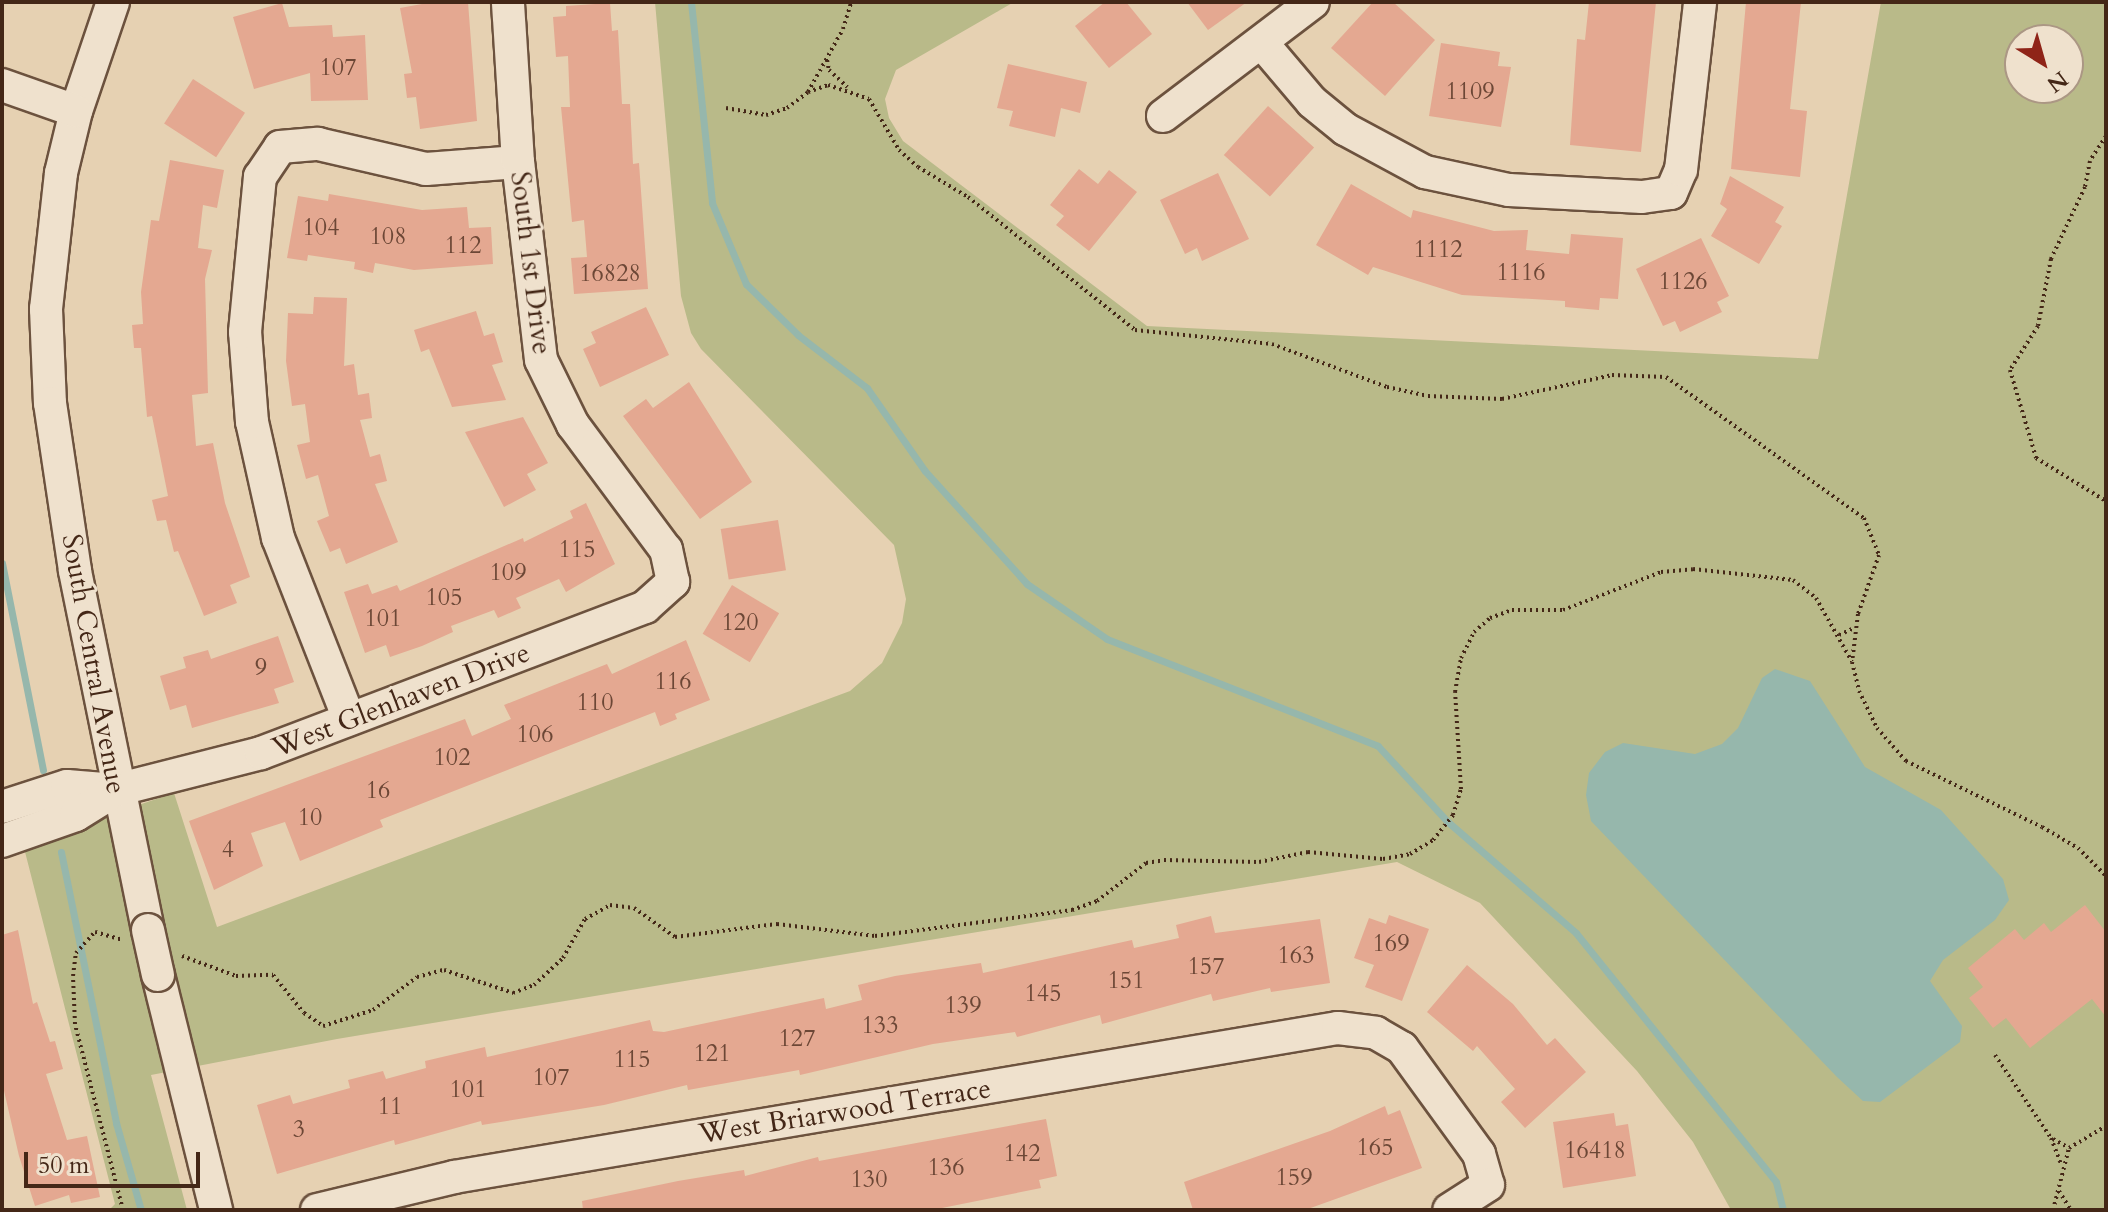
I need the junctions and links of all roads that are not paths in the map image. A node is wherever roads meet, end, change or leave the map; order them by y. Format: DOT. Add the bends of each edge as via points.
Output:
graph roads {
  1 [pos="113,2"];
  2 [pos="508,2"];
  3 [pos="1313,2"];
  4 [pos="1700,2"];
  5 [pos="1262,43"];
  6 [pos="2,85"];
  7 [pos="76,111"];
  8 [pos="1163,116"];
  9 [pos="518,162"];
  10 [pos="673,582"];
  11 [pos="349,719"];
  12 [pos="116,790"];
  13 [pos="2,807"];
  14 [pos="2,841"];
  15 [pos="424,1197"];
  16 [pos="216,1210"];
  17 [pos="317,1210"];
  18 [pos="1449,1210"];
  1 -- 7 [label="street, South Central Avenue"];
  2 -- 9 [label="street, South 1st Drive"];
  3 -- 5 [label="street"];
  4 -- 5 [label="street" via="1681,170 1671,193 1642,197 1509,190 1425,172 1345,129 1312,102"];
  5 -- 8 [label="street"];
  6 -- 7 [label="street"];
  7 -- 12 [label="street, South Central Avenue" via="52,233 46,309 50,403"];
  9 -- 10 [label="street, South 1st Drive" via="532,307 549,383 666,550"];
  9 -- 11 [label="street" via="426,169 318,144 280,147 260,177 245,332 252,422 278,538"];
  10 -- 11 [label="street, West Glenhaven Drive" via="645,607"];
  11 -- 12 [label="street, West Glenhaven Drive" via="261,753"];
  12 -- 13 [label="street" via="67,786"];
  12 -- 14 [label="street" via="76,815"];
  12 -- 16 [label="street, South Central Avenue, bridge"];
  15 -- 17 [label="street, West Briarwood Terrace"];
  15 -- 18 [label="street, West Briarwood Terrace" via="1338,1028 1376,1033 1402,1048 1479,1154 1488,1185"];
}
